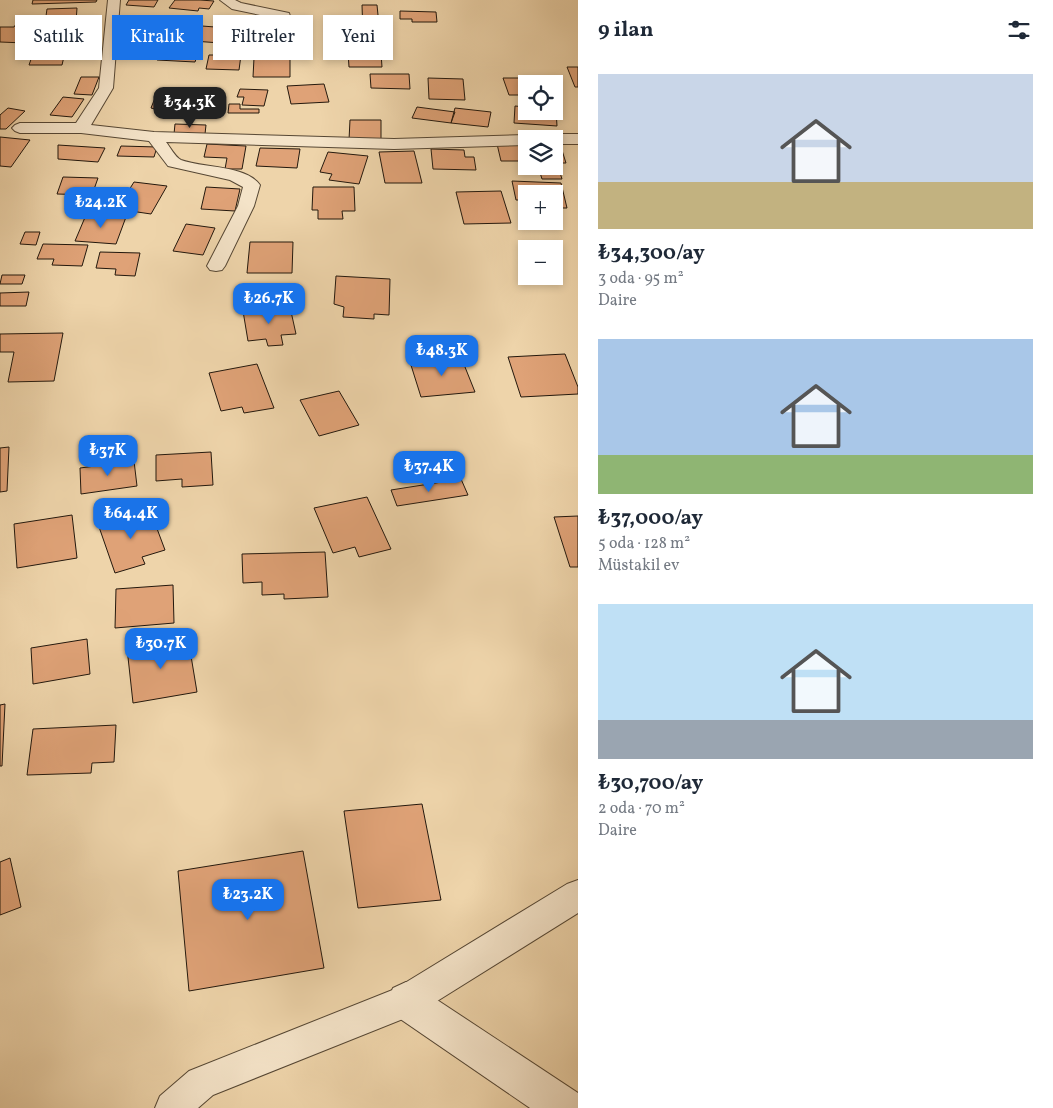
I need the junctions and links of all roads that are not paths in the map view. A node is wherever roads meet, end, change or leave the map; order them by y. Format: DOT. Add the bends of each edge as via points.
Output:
graph roads {
  1 [pos="114,0"];
  2 [pos="226,0"];
  3 [pos="279,15"];
  4 [pos="20,128"];
  5 [pos="81,128"];
  6 [pos="154,137"];
  7 [pos="578,138"];
  8 [pos="563,139"];
  9 [pos="518,140"];
  10 [pos="216,266"];
  11 [pos="578,895"];
  12 [pos="406,1001"];
  13 [pos="172,1108"];
  14 [pos="565,1108"];
  1 -- 5 [label="street" via="106,88"];
  2 -- 3 [label="street" via="237,6"];
  4 -- 5 [label="street"];
  5 -- 6 [label="street"];
  6 -- 9 [label="street" via="394,144"];
  6 -- 10 [label="street" via="174,163 235,176 252,185 246,206"];
  7 -- 8 [label="street"];
  11 -- 12 [label="street"];
  12 -- 13 [label="street" via="201,1083"];
  12 -- 14 [label="street"];
}
